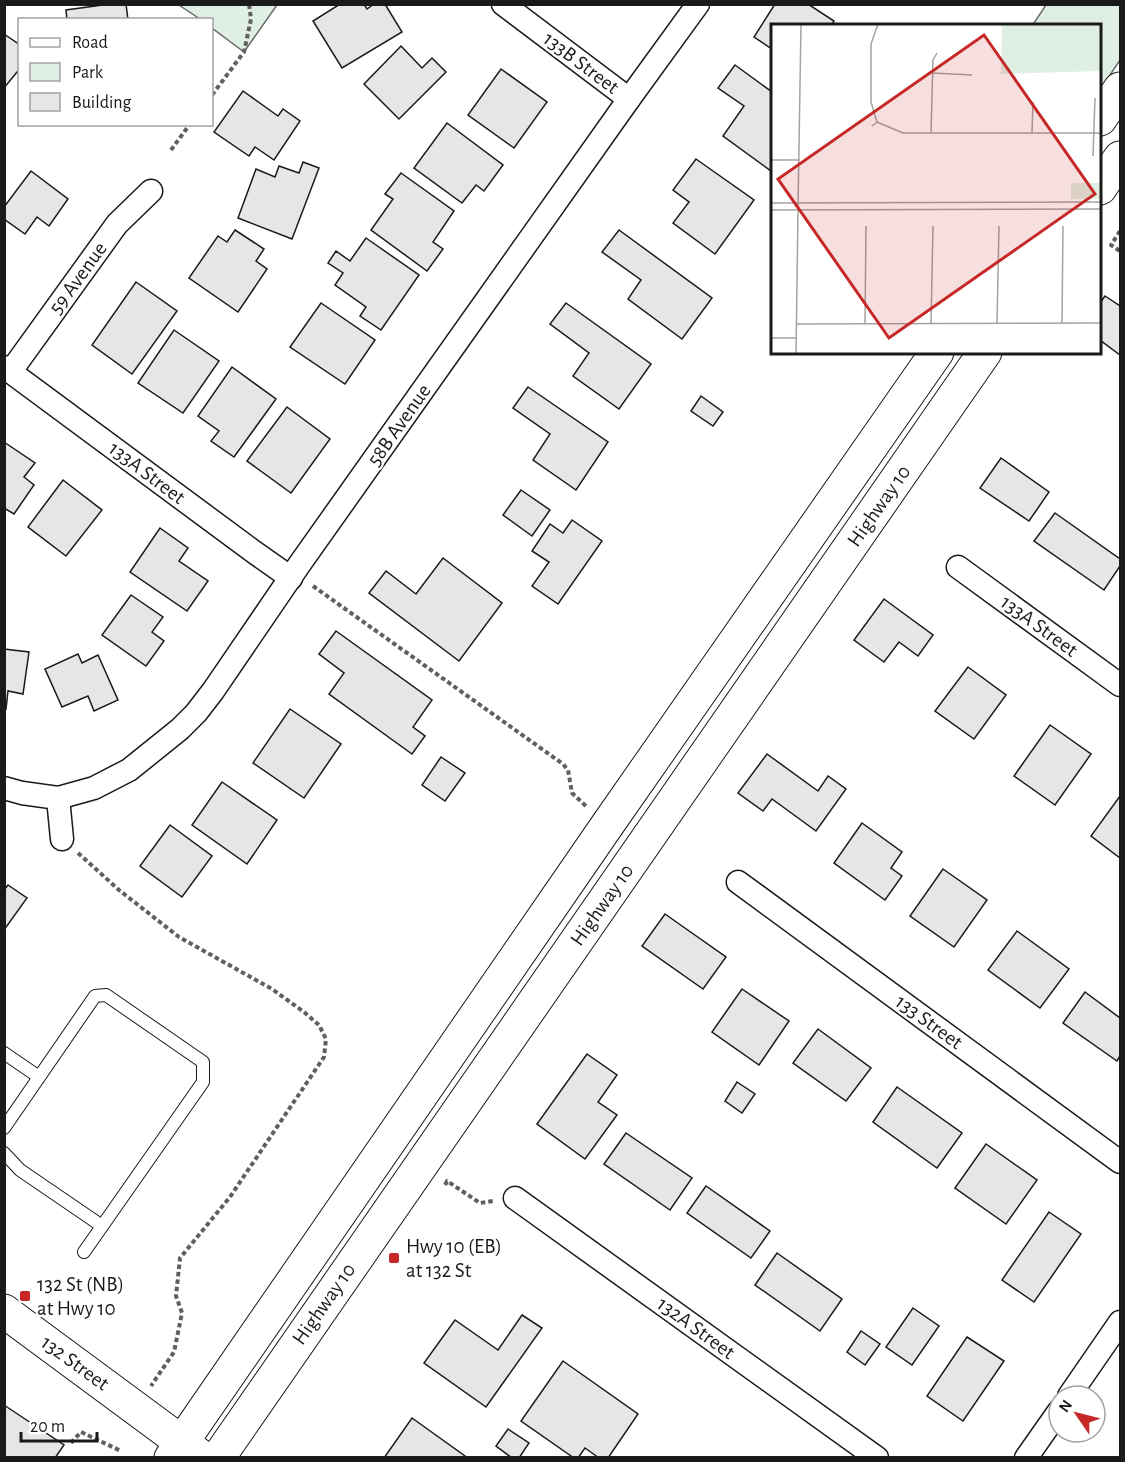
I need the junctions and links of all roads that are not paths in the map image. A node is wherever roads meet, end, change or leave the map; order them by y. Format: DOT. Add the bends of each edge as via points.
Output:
graph roads {
  1 [pos="503,4"];
  2 [pos="698,4"];
  3 [pos="1120,89"];
  4 [pos="629,99"];
  5 [pos="1101,118"];
  6 [pos="1120,158"];
  7 [pos="1101,186"];
  8 [pos="152,191"];
  9 [pos="936,354"];
  10 [pos="984,354"];
  11 [pos="8,369"];
  12 [pos="958,567"];
  13 [pos="299,580"];
  14 [pos="1120,685"];
  15 [pos="4,788"];
  16 [pos="58,798"];
  17 [pos="62,839"];
  18 [pos="738,882"];
  19 [pos="4,1053"];
  20 [pos="39,1077"];
  21 [pos="4,1128"];
  22 [pos="4,1153"];
  23 [pos="1120,1162"];
  24 [pos="504,1200"];
  25 [pos="102,1226"];
  26 [pos="84,1252"];
  27 [pos="4,1311"];
  28 [pos="1120,1322"];
  29 [pos="1077,1384"];
  30 [pos="1047,1428"];
  31 [pos="185,1452"];
  32 [pos="218,1458"];
  33 [pos="877,1458"];
  34 [pos="1026,1458"];
  1 -- 4 [label="street, 133B Street"];
  2 -- 4 [label="street, 58B Avenue"];
  3 -- 5 [label="main road"];
  4 -- 13 [label="street, 58B Avenue"];
  6 -- 7 [label="main road"];
  8 -- 11 [label="street, 59 Avenue" via="117,224"];
  9 -- 31 [label="main road, Highway 10" via="615,814"];
  10 -- 32 [label="main road, Highway 10"];
  11 -- 13 [label="street, 133A Street" via="254,552"];
  12 -- 14 [label="street, 133A Street"];
  13 -- 16 [label="street, 58B Avenue" via="180,729 129,770 94,788"];
  15 -- 16 [label="street"];
  16 -- 17 [label="street"];
  18 -- 23 [label="street, 133 Street"];
  19 -- 20 [label="lane"];
  20 -- 21 [label="lane"];
  20 -- 25 [label="lane" via="95,996 106,995 203,1062 203,1082"];
  22 -- 25 [label="lane" via="20,1170"];
  24 -- 33 [label="street, 132A Street"];
  25 -- 26 [label="lane"];
  27 -- 31 [label="main road, 132 Street"];
  28 -- 29 [label="street"];
  30 -- 34 [label="street"];
}
